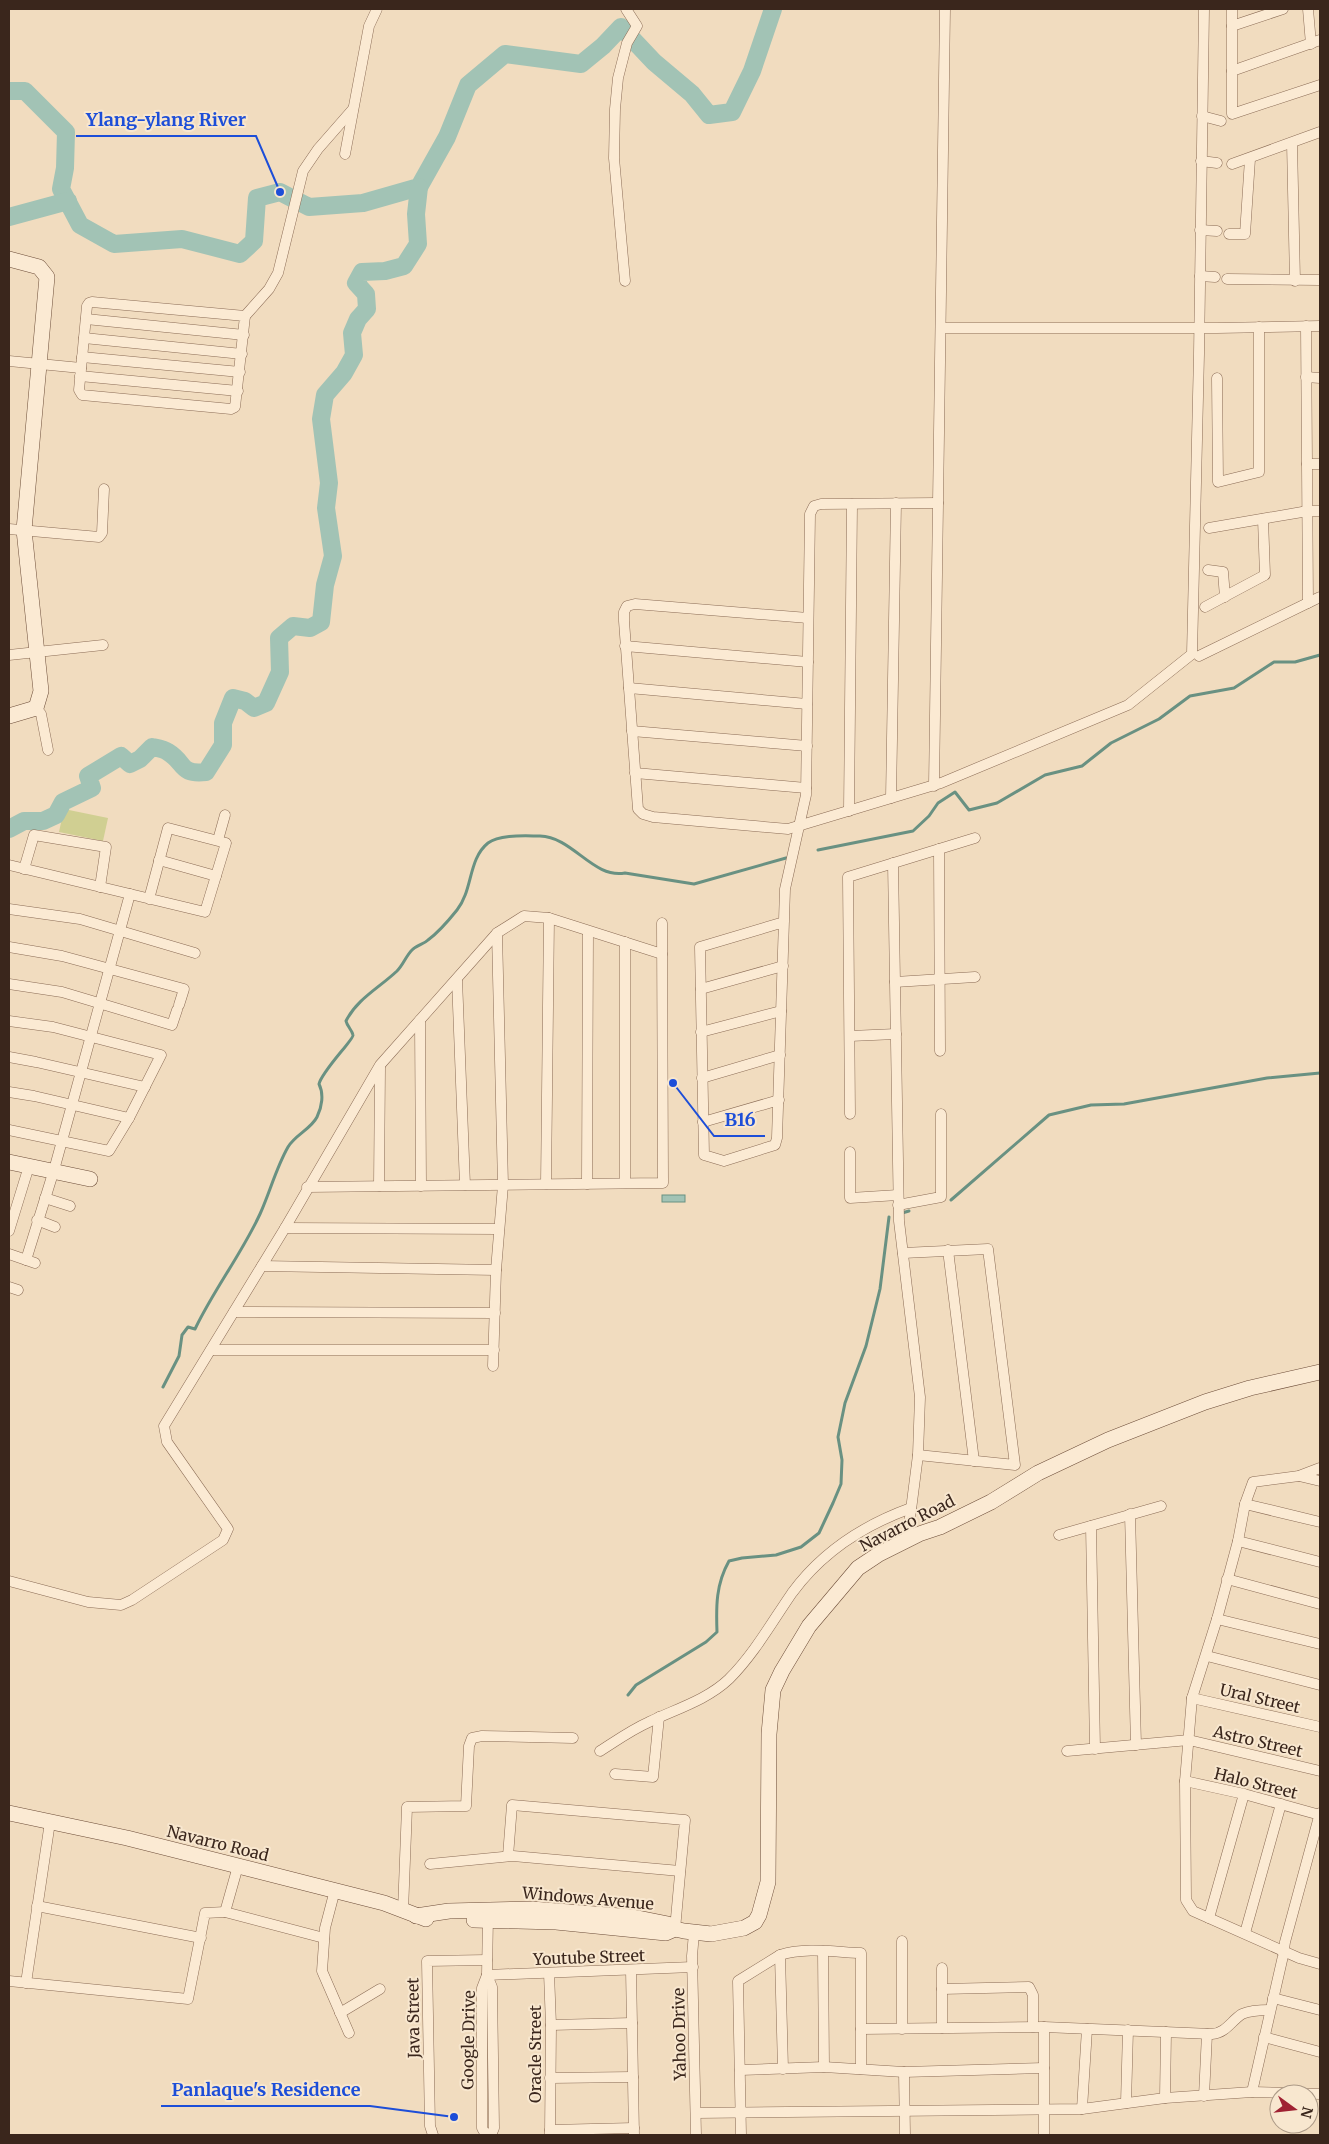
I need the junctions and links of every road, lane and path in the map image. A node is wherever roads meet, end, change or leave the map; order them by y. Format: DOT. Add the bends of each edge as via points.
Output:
graph roads {
  1 [pos="377,9"];
  2 [pos="626,9"];
  3 [pos="945,9"];
  4 [pos="1204,9"];
  5 [pos="1232,9"];
  6 [pos="1282,9"];
  7 [pos="1308,9"];
  8 [pos="1232,26"];
  9 [pos="1316,42"];
  10 [pos="1232,71"];
  11 [pos="1320,85"];
  12 [pos="353,109"];
  13 [pos="1202,116"];
  14 [pos="1221,121"];
  15 [pos="1320,132"];
  16 [pos="1292,143"];
  17 [pos="345,154"];
  18 [pos="1250,159"];
  19 [pos="1201,161"];
  20 [pos="1216,163"];
  21 [pos="1232,164"];
  22 [pos="1200,230"];
  23 [pos="1217,231"];
  24 [pos="1229,234"];
  25 [pos="9,260"];
  26 [pos="1200,276"];
  27 [pos="1215,277"];
  28 [pos="1227,279"];
  29 [pos="1320,280"];
  30 [pos="625,281"];
  31 [pos="1295,281"];
  32 [pos="245,316"];
  33 [pos="86,319"];
  34 [pos="1306,326"];
  35 [pos="1320,326"];
  36 [pos="1259,327"];
  37 [pos="940,328"];
  38 [pos="244,335"];
  39 [pos="84,338"];
  40 [pos="242,354"];
  41 [pos="9,361"];
  42 [pos="40,364"];
  43 [pos="81,367"];
  44 [pos="240,372"];
  45 [pos="1208,377"];
  46 [pos="1306,378"];
  47 [pos="1320,378"];
  48 [pos="238,391"];
  49 [pos="1307,464"];
  50 [pos="1320,464"];
  51 [pos="104,489"];
  52 [pos="896,503"];
  53 [pos="938,503"];
  54 [pos="852,504"];
  55 [pos="1308,511"];
  56 [pos="1320,511"];
  57 [pos="1263,519"];
  58 [pos="1209,528"];
  59 [pos="9,529"];
  60 [pos="24,530"];
  61 [pos="1208,570"];
  62 [pos="1224,597"];
  63 [pos="1320,597"];
  64 [pos="1308,603"];
  65 [pos="1205,607"];
  66 [pos="808,618"];
  67 [pos="103,645"];
  68 [pos="626,646"];
  69 [pos="38,652"];
  70 [pos="9,655"];
  71 [pos="1199,656"];
  72 [pos="808,662"];
  73 [pos="629,688"];
  74 [pos="808,704"];
  75 [pos="36,708"];
  76 [pos="9,716"];
  77 [pos="632,731"];
  78 [pos="807,746"];
  79 [pos="48,750"];
  80 [pos="635,773"];
  81 [pos="934,786"];
  82 [pos="806,788"];
  83 [pos="891,798"];
  84 [pos="849,811"];
  85 [pos="225,815"];
  86 [pos="798,826"];
  87 [pos="975,838"];
  88 [pos="218,840"];
  89 [pos="939,849"];
  90 [pos="159,860"];
  91 [pos="893,863"];
  92 [pos="9,865"];
  93 [pos="24,869"];
  94 [pos="216,876"];
  95 [pos="100,887"];
  96 [pos="130,894"];
  97 [pos="149,899"];
  98 [pos="9,909"];
  99 [pos="549,918"];
  100 [pos="784,922"];
  101 [pos="662,923"];
  102 [pos="120,931"];
  103 [pos="588,931"];
  104 [pos="497,933"];
  105 [pos="624,942"];
  106 [pos="9,947"];
  107 [pos="195,953"];
  108 [pos="662,954"];
  109 [pos="783,966"];
  110 [pos="110,969"];
  111 [pos="975,977"];
  112 [pos="457,979"];
  113 [pos="940,979"];
  114 [pos="895,982"];
  115 [pos="9,984"];
  116 [pos="701,989"];
  117 [pos="100,1002"];
  118 [pos="781,1011"];
  119 [pos="9,1020"];
  120 [pos="420,1020"];
  121 [pos="702,1032"];
  122 [pos="896,1034"];
  123 [pos="850,1036"];
  124 [pos="90,1038"];
  125 [pos="940,1051"];
  126 [pos="780,1055"];
  127 [pos="9,1057"];
  128 [pos="380,1065"];
  129 [pos="81,1072"];
  130 [pos="702,1078"];
  131 [pos="145,1087"];
  132 [pos="9,1092"];
  133 [pos="779,1100"];
  134 [pos="72,1106"];
  135 [pos="850,1114"];
  136 [pos="941,1114"];
  137 [pos="129,1118"];
  138 [pos="702,1122"];
  139 [pos="9,1130"];
  140 [pos="62,1139"];
  141 [pos="850,1152"];
  142 [pos="9,1162"];
  143 [pos="29,1166"];
  144 [pos="54,1170"];
  145 [pos="90,1179"];
  146 [pos="625,1183"];
  147 [pos="546,1184"];
  148 [pos="587,1184"];
  149 [pos="466,1185"];
  150 [pos="504,1185"];
  151 [pos="379,1186"];
  152 [pos="421,1186"];
  153 [pos="307,1187"];
  154 [pos="45,1198"];
  155 [pos="898,1200"];
  156 [pos="70,1206"];
  157 [pos="37,1220"];
  158 [pos="56,1227"];
  159 [pos="285,1228"];
  160 [pos="499,1228"];
  161 [pos="9,1231"];
  162 [pos="948,1250"];
  163 [pos="903,1252"];
  164 [pos="9,1254"];
  165 [pos="262,1266"];
  166 [pos="496,1270"];
  167 [pos="234,1312"];
  168 [pos="494,1313"];
  169 [pos="211,1350"];
  170 [pos="494,1350"];
  171 [pos="493,1366"];
  172 [pos="1320,1372"];
  173 [pos="918,1455"];
  174 [pos="974,1460"];
  175 [pos="1320,1468"];
  176 [pos="1299,1476"];
  177 [pos="1320,1481"];
  178 [pos="1245,1504"];
  179 [pos="1161,1506"];
  180 [pos="911,1508"];
  181 [pos="1130,1514"];
  182 [pos="1320,1522"];
  183 [pos="1091,1526"];
  184 [pos="1059,1535"];
  185 [pos="907,1541"];
  186 [pos="1238,1541"];
  187 [pos="1320,1562"];
  188 [pos="1227,1579"];
  189 [pos="9,1581"];
  190 [pos="1320,1604"];
  191 [pos="1218,1619"];
  192 [pos="1320,1644"];
  193 [pos="1207,1656"];
  194 [pos="1320,1686"];
  195 [pos="1192,1698"];
  196 [pos="659,1718"];
  197 [pos="1320,1727"];
  198 [pos="573,1738"];
  199 [pos="1189,1740"];
  200 [pos="1136,1745"];
  201 [pos="1095,1749"];
  202 [pos="1067,1751"];
  203 [pos="600,1752"];
  204 [pos="1320,1771"];
  205 [pos="616,1774"];
  206 [pos="1185,1781"];
  207 [pos="1244,1794"];
  208 [pos="1281,1804"];
  209 [pos="9,1813"];
  210 [pos="1320,1814"];
  211 [pos="50,1822"];
  212 [pos="508,1856"];
  213 [pos="430,1864"];
  214 [pos="238,1866"];
  215 [pos="680,1871"];
  216 [pos="335,1890"];
  217 [pos="37,1906"];
  218 [pos="225,1912"];
  219 [pos="410,1913"];
  220 [pos="488,1915"];
  221 [pos="1209,1918"];
  222 [pos="675,1929"];
  223 [pos="694,1933"];
  224 [pos="1245,1933"];
  225 [pos="200,1938"];
  226 [pos="324,1938"];
  227 [pos="902,1941"];
  228 [pos="1283,1950"];
  229 [pos="823,1951"];
  230 [pos="780,1955"];
  231 [pos="487,1960"];
  232 [pos="1320,1964"];
  233 [pos="693,1967"];
  234 [pos="942,1968"];
  235 [pos="631,1970"];
  236 [pos="549,1973"];
  237 [pos="487,1975"];
  238 [pos="9,1981"];
  239 [pos="26,1983"];
  240 [pos="380,1989"];
  241 [pos="942,1989"];
  242 [pos="1273,1998"];
  243 [pos="1270,2010"];
  244 [pos="1320,2010"];
  245 [pos="340,2013"];
  246 [pos="632,2023"];
  247 [pos="551,2025"];
  248 [pos="1033,2027"];
  249 [pos="1044,2027"];
  250 [pos="942,2028"];
  251 [pos="861,2029"];
  252 [pos="902,2029"];
  253 [pos="1087,2029"];
  254 [pos="1128,2030"];
  255 [pos="1166,2032"];
  256 [pos="349,2033"];
  257 [pos="1207,2034"];
  258 [pos="1264,2037"];
  259 [pos="1320,2052"];
  260 [pos="824,2068"];
  261 [pos="1044,2068"];
  262 [pos="783,2069"];
  263 [pos="861,2069"];
  264 [pos="740,2070"];
  265 [pos="904,2072"];
  266 [pos="633,2076"];
  267 [pos="550,2078"];
  268 [pos="1252,2092"];
  269 [pos="1320,2094"];
  270 [pos="1204,2096"];
  271 [pos="1165,2098"];
  272 [pos="1126,2104"];
  273 [pos="1082,2109"];
  274 [pos="904,2110"];
  275 [pos="1044,2110"];
  276 [pos="741,2112"];
  277 [pos="696,2113"];
  278 [pos="634,2132"];
  279 [pos="550,2133"];
  280 [pos="433,2135"];
  281 [pos="486,2135"];
  282 [pos="491,2135"];
  283 [pos="696,2135"];
  284 [pos="741,2135"];
  285 [pos="905,2135"];
  286 [pos="1044,2135"];
  1 -- 12 [label="street" via="370,26"];
  2 -- 30 [label="street" via="637,26 627,43 618,78 614,158"];
  3 -- 37 [label="street"];
  4 -- 13 [label="street"];
  5 -- 8 [label="street"];
  6 -- 8 [label="street"];
  7 -- 9 [label="street"];
  8 -- 10 [label="street"];
  9 -- 10 [label="street"];
  10 -- 11 [label="street" via="1232,114"];
  12 -- 17 [label="street"];
  12 -- 32 [label="street" via="312,156 304,171 274,281"];
  13 -- 14 [label="street"];
  13 -- 19 [label="street"];
  15 -- 16 [label="street"];
  16 -- 18 [label="street"];
  16 -- 31 [label="street"];
  18 -- 21 [label="street"];
  18 -- 24 [label="street" via="1245,234"];
  19 -- 20 [label="street"];
  19 -- 22 [label="street"];
  22 -- 23 [label="street"];
  22 -- 26 [label="street"];
  25 -- 42 [label="street" via="39,267 47,277"];
  26 -- 27 [label="street"];
  26 -- 45 [label="street"];
  28 -- 31 [label="street"];
  29 -- 31 [label="street"];
  32 -- 33 [label="street" via="90,302"];
  32 -- 38 [label="street"];
  33 -- 38 [label="street"];
  33 -- 39 [label="street"];
  34 -- 35 [label="street"];
  34 -- 36 [label="street"];
  34 -- 46 [label="street"];
  36 -- 37 [label="street"];
  36 -- 45 [label="street" via="1259,472 1218,482"];
  37 -- 53 [label="street"];
  38 -- 40 [label="street"];
  39 -- 40 [label="street"];
  39 -- 43 [label="street"];
  40 -- 44 [label="street"];
  41 -- 42 [label="street"];
  42 -- 43 [label="street"];
  42 -- 60 [label="street"];
  43 -- 44 [label="street"];
  43 -- 48 [label="street"];
  43 -- 48 [label="street" via="79,392 84,395 231,409 236,406"];
  44 -- 48 [label="street"];
  45 -- 81 [label="street" via="1192,654 1128,705"];
  46 -- 47 [label="street"];
  46 -- 49 [label="street"];
  49 -- 50 [label="street"];
  49 -- 55 [label="street"];
  51 -- 60 [label="street" via="102,533 99,536"];
  52 -- 53 [label="street"];
  52 -- 54 [label="street"];
  52 -- 83 [label="street"];
  53 -- 81 [label="street"];
  54 -- 66 [label="street" via="821,504 814,506 810,514"];
  54 -- 84 [label="street"];
  55 -- 56 [label="street"];
  55 -- 57 [label="street"];
  55 -- 64 [label="street"];
  57 -- 58 [label="street"];
  57 -- 62 [label="street" via="1265,575"];
  59 -- 60 [label="street"];
  60 -- 69 [label="street"];
  61 -- 62 [label="street" via="1223,572"];
  62 -- 65 [label="street"];
  63 -- 64 [label="street"];
  64 -- 71 [label="street"];
  66 -- 68 [label="street" via="634,604 627,606 624,612"];
  66 -- 72 [label="street"];
  67 -- 69 [label="street"];
  68 -- 72 [label="street"];
  68 -- 73 [label="street"];
  69 -- 70 [label="street"];
  69 -- 75 [label="street" via="41,691"];
  72 -- 74 [label="street"];
  73 -- 74 [label="street"];
  73 -- 77 [label="street"];
  74 -- 78 [label="street"];
  75 -- 76 [label="street"];
  75 -- 79 [label="street" via="41,714"];
  77 -- 78 [label="street"];
  77 -- 80 [label="street"];
  78 -- 82 [label="street"];
  80 -- 82 [label="street"];
  80 -- 86 [label="street" via="638,809 643,814 788,830"];
  81 -- 83 [label="street"];
  82 -- 86 [label="street" via="803,816"];
  83 -- 84 [label="street"];
  84 -- 86 [label="street"];
  85 -- 88 [label="street"];
  86 -- 100 [label="street" via="785,889"];
  87 -- 89 [label="street"];
  88 -- 90 [label="street" via="168,828"];
  88 -- 94 [label="street" via="226,843"];
  89 -- 91 [label="street"];
  89 -- 113 [label="street"];
  90 -- 94 [label="street"];
  90 -- 97 [label="street"];
  91 -- 114 [label="street"];
  91 -- 123 [label="street" via="848,877"];
  92 -- 93 [label="street"];
  93 -- 95 [label="street"];
  93 -- 95 [label="street" via="34,835 106,847"];
  94 -- 97 [label="street" via="205,912"];
  95 -- 96 [label="street"];
  96 -- 97 [label="street"];
  96 -- 102 [label="street"];
  98 -- 102 [label="street" via="80,919"];
  99 -- 103 [label="street"];
  99 -- 104 [label="street" via="524,916"];
  99 -- 147 [label="street"];
  100 -- 109 [label="street"];
  100 -- 116 [label="street" via="700,947"];
  101 -- 108 [label="street"];
  102 -- 107 [label="street"];
  102 -- 110 [label="street"];
  103 -- 105 [label="street"];
  103 -- 148 [label="street"];
  104 -- 112 [label="street"];
  104 -- 150 [label="street"];
  105 -- 108 [label="street"];
  105 -- 146 [label="street"];
  106 -- 110 [label="street"];
  108 -- 146 [label="street" via="663,1183"];
  109 -- 116 [label="street"];
  109 -- 118 [label="street"];
  110 -- 117 [label="street"];
  110 -- 117 [label="street" via="184,989 172,1025"];
  111 -- 113 [label="street"];
  112 -- 120 [label="street"];
  112 -- 149 [label="street"];
  113 -- 114 [label="street"];
  113 -- 125 [label="street"];
  114 -- 122 [label="street"];
  115 -- 117 [label="street"];
  116 -- 121 [label="street"];
  117 -- 124 [label="street"];
  118 -- 121 [label="street"];
  118 -- 126 [label="street"];
  119 -- 124 [label="street" via="53,1027"];
  120 -- 128 [label="street"];
  120 -- 152 [label="street"];
  121 -- 130 [label="street"];
  122 -- 123 [label="street"];
  122 -- 155 [label="street"];
  123 -- 135 [label="street"];
  124 -- 129 [label="street"];
  124 -- 131 [label="street" via="162,1056"];
  126 -- 130 [label="street"];
  126 -- 133 [label="street"];
  127 -- 129 [label="street"];
  128 -- 151 [label="street"];
  128 -- 153 [label="street"];
  129 -- 131 [label="street"];
  129 -- 134 [label="street"];
  130 -- 138 [label="street"];
  131 -- 137 [label="street"];
  132 -- 134 [label="street"];
  133 -- 138 [label="street"];
  133 -- 138 [label="street" via="775,1145 724,1161 704,1155"];
  134 -- 137 [label="street"];
  134 -- 140 [label="street"];
  136 -- 155 [label="street" via="941,1197"];
  137 -- 140 [label="street" via="109,1151"];
  139 -- 140 [label="street"];
  140 -- 144 [label="street"];
  141 -- 155 [label="street" via="850,1198"];
  142 -- 143 [label="street"];
  143 -- 144 [label="street"];
  143 -- 161 [label="street"];
  144 -- 145 [label="street"];
  144 -- 154 [label="street"];
  146 -- 148 [label="street"];
  147 -- 148 [label="street"];
  147 -- 150 [label="street"];
  149 -- 150 [label="street"];
  149 -- 152 [label="street"];
  150 -- 160 [label="street"];
  151 -- 152 [label="street"];
  151 -- 153 [label="street"];
  153 -- 159 [label="street"];
  154 -- 156 [label="street"];
  154 -- 157 [label="street"];
  155 -- 163 [label="street"];
  157 -- 158 [label="street"];
  157 -- 164 [label="street" via="31,1261"];
  159 -- 160 [label="street"];
  159 -- 165 [label="street"];
  160 -- 166 [label="street"];
  162 -- 163 [label="street"];
  162 -- 174 [label="street"];
  162 -- 174 [label="street" via="988,1249 1015,1465"];
  163 -- 173 [label="street" via="920,1397"];
  165 -- 166 [label="street"];
  165 -- 167 [label="street"];
  166 -- 168 [label="street"];
  167 -- 168 [label="street"];
  167 -- 169 [label="street"];
  168 -- 170 [label="street"];
  169 -- 170 [label="street"];
  169 -- 189 [label="street" via="164,1426 167,1442 228,1529 222,1540 121,1605 88,1602"];
  170 -- 171 [label="street"];
  172 -- 185 [label="street, Navarro Road" via="1205,1402 1108,1440 1038,1473 991,1502"];
  173 -- 174 [label="street"];
  173 -- 180 [label="street"];
  175 -- 176 [label="street"];
  176 -- 177 [label="street"];
  176 -- 178 [label="street" via="1253,1482"];
  178 -- 182 [label="street"];
  178 -- 186 [label="street"];
  179 -- 181 [label="street"];
  180 -- 185 [label="street"];
  180 -- 196 [label="street" via="852,1535 815,1567 794,1591 729,1678 712,1693"];
  181 -- 183 [label="street"];
  181 -- 200 [label="street"];
  183 -- 184 [label="street"];
  183 -- 201 [label="street"];
  185 -- 223 [label="street, Navarro Road" via="858,1568 839,1589 809,1626 773,1690 769,1734 768,1882 759,1915 755,1922 744,1928 711,1934"];
  186 -- 187 [label="street"];
  186 -- 188 [label="street"];
  188 -- 190 [label="street"];
  188 -- 191 [label="street"];
  191 -- 192 [label="street"];
  191 -- 193 [label="street"];
  193 -- 194 [label="street"];
  193 -- 195 [label="street"];
  195 -- 197 [label="street, Ural Street"];
  195 -- 199 [label="street"];
  196 -- 203 [label="street" via="628,1732"];
  196 -- 205 [label="street" via="653,1777"];
  198 -- 219 [label="street" via="472,1738 466,1806 407,1807"];
  199 -- 200 [label="street, Astro Street"];
  199 -- 204 [label="street, Astro Street"];
  199 -- 206 [label="street"];
  200 -- 201 [label="street, Astro Street"];
  201 -- 202 [label="street, Astro Street"];
  206 -- 207 [label="street, Halo Street"];
  206 -- 221 [label="street" via="1186,1900 1193,1911"];
  207 -- 208 [label="street, Halo Street"];
  207 -- 221 [label="street"];
  208 -- 210 [label="street, Halo Street"];
  208 -- 224 [label="street"];
  209 -- 211 [label="street, Navarro Road"];
  210 -- 228 [label="street"];
  211 -- 214 [label="street, Navarro Road"];
  211 -- 217 [label="street"];
  212 -- 213 [label="street"];
  212 -- 215 [label="street"];
  212 -- 215 [label="street" via="512,1805 519,1805 685,1820"];
  214 -- 216 [label="street, Navarro Road"];
  214 -- 218 [label="street"];
  215 -- 222 [label="street"];
  216 -- 219 [label="street, Navarro Road"];
  216 -- 226 [label="street"];
  217 -- 225 [label="street"];
  217 -- 239 [label="street"];
  218 -- 225 [label="street" via="206,1912"];
  218 -- 226 [label="street"];
  219 -- 220 [label="street, Windows Avenue" via="431,1920"];
  220 -- 222 [label="street, Windows Avenue" via="666,1933"];
  220 -- 231 [label="street, Google Drive"];
  221 -- 224 [label="street"];
  222 -- 223 [label="street, Navarro Road"];
  223 -- 233 [label="street, Yahoo Drive"];
  224 -- 228 [label="street"];
  225 -- 239 [label="street" via="188,1999"];
  226 -- 245 [label="street" via="322,1971"];
  227 -- 252 [label="street"];
  228 -- 232 [label="street"];
  228 -- 242 [label="street"];
  229 -- 230 [label="street"];
  229 -- 251 [label="street" via="861,1952"];
  229 -- 260 [label="street"];
  230 -- 262 [label="street"];
  230 -- 264 [label="street" via="738,1981"];
  231 -- 237 [label="street, Google Drive"];
  231 -- 280 [label="street, Java Street" via="427,1961 430,2126"];
  233 -- 235 [label="street, Youtube Street"];
  233 -- 277 [label="street, Yahoo Drive"];
  234 -- 241 [label="street"];
  235 -- 236 [label="street, Youtube Street"];
  235 -- 246 [label="street"];
  236 -- 237 [label="street, Youtube Street"];
  236 -- 247 [label="street, Oracle Street"];
  237 -- 281 [label="street, Google Drive" via="482,1988 482,2128"];
  237 -- 282 [label="street, Google Drive" via="492,1987 494,2128"];
  238 -- 239 [label="street"];
  240 -- 245 [label="street"];
  241 -- 248 [label="street" via="1029,1987 1033,1995"];
  241 -- 250 [label="street"];
  242 -- 243 [label="street"];
  242 -- 244 [label="street"];
  243 -- 257 [label="street" via="1243,2014 1222,2032"];
  243 -- 258 [label="street"];
  245 -- 256 [label="street"];
  246 -- 247 [label="street"];
  246 -- 266 [label="street"];
  247 -- 267 [label="street, Oracle Street"];
  248 -- 249 [label="street"];
  248 -- 250 [label="street"];
  249 -- 253 [label="street"];
  249 -- 261 [label="street"];
  250 -- 252 [label="street"];
  251 -- 252 [label="street"];
  251 -- 263 [label="street"];
  253 -- 254 [label="street"];
  253 -- 273 [label="street"];
  254 -- 255 [label="street"];
  254 -- 272 [label="street"];
  255 -- 257 [label="street"];
  255 -- 271 [label="street"];
  257 -- 270 [label="street"];
  258 -- 259 [label="street"];
  258 -- 268 [label="street"];
  260 -- 262 [label="street"];
  260 -- 263 [label="street"];
  261 -- 265 [label="street"];
  261 -- 275 [label="street"];
  262 -- 264 [label="street"];
  263 -- 265 [label="street"];
  264 -- 276 [label="street"];
  265 -- 274 [label="street"];
  266 -- 267 [label="street"];
  266 -- 278 [label="street"];
  267 -- 279 [label="street, Oracle Street"];
  268 -- 269 [label="street"];
  268 -- 270 [label="street"];
  270 -- 271 [label="street"];
  271 -- 272 [label="street"];
  272 -- 273 [label="street"];
  273 -- 275 [label="street"];
  274 -- 275 [label="street"];
  274 -- 276 [label="street"];
  274 -- 285 [label="street"];
  275 -- 286 [label="street"];
  276 -- 277 [label="street"];
  276 -- 284 [label="street"];
  277 -- 283 [label="street, Yahoo Drive"];
  278 -- 279 [label="street"];
}
